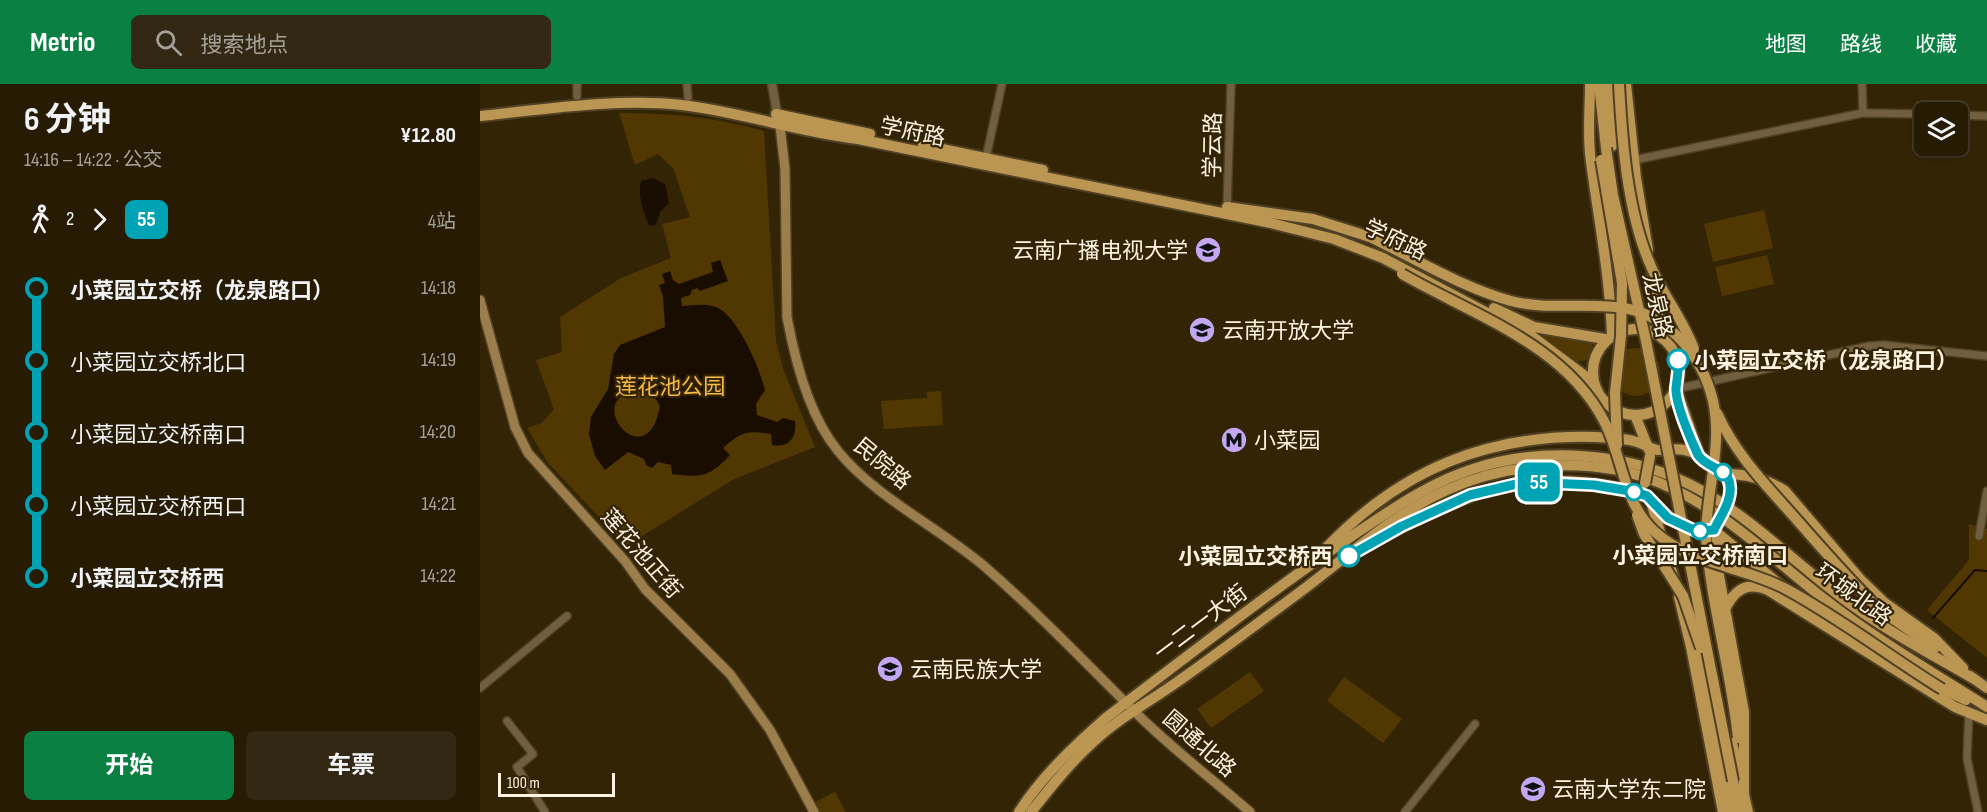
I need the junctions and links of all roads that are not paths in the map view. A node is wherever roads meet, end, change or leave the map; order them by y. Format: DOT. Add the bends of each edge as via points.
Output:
graph roads {
  1 [pos="577,84"];
  2 [pos="687,84"];
  3 [pos="772,84"];
  4 [pos="1002,84"];
  5 [pos="1231,84"];
  6 [pos="1590,84"];
  7 [pos="1608,84"];
  8 [pos="1619,84"];
  9 [pos="1626,84"];
  10 [pos="1862,84"];
  11 [pos="1599,89"];
  12 [pos="577,96"];
  13 [pos="687,97"];
  14 [pos="1863,113"];
  15 [pos="776,114"];
  16 [pos="1914,114"];
  17 [pos="1968,115"];
  18 [pos="480,116"];
  19 [pos="1987,116"];
  20 [pos="780,126"];
  21 [pos="1606,146"];
  22 [pos="986,158"];
  23 [pos="1634,160"];
  24 [pos="1227,207"];
  25 [pos="1334,239"];
  26 [pos="480,300"];
  27 [pos="1661,336"];
  28 [pos="1608,338"];
  29 [pos="1987,356"];
  30 [pos="1702,369"];
  31 [pos="1676,389"];
  32 [pos="1597,390"];
  33 [pos="1713,404"];
  34 [pos="1635,415"];
  35 [pos="1642,428"];
  36 [pos="1633,441"];
  37 [pos="1652,451"];
  38 [pos="1618,454"];
  39 [pos="1700,457"];
  40 [pos="1639,474"];
  41 [pos="1725,474"];
  42 [pos="1987,491"];
  43 [pos="1649,499"];
  44 [pos="1635,509"];
  45 [pos="1715,528"];
  46 [pos="1979,536"];
  47 [pos="1349,556"];
  48 [pos="1312,562"];
  49 [pos="1724,611"];
  50 [pos="567,616"];
  51 [pos="1819,621"];
  52 [pos="1974,679"];
  53 [pos="480,688"];
  54 [pos="1987,688"];
  55 [pos="1126,702"];
  56 [pos="1134,711"];
  57 [pos="1982,713"];
  58 [pos="507,721"];
  59 [pos="1475,724"];
  60 [pos="1736,742"];
  61 [pos="1744,795"];
  62 [pos="545,812"];
  63 [pos="814,812"];
  64 [pos="1019,812"];
  65 [pos="1030,812"];
  66 [pos="1250,812"];
  67 [pos="1405,812"];
  68 [pos="1723,812"];
  69 [pos="1732,812"];
  70 [pos="1740,812"];
  71 [pos="1748,812"];
  72 [pos="1978,812"];
  1 -- 12 [label="street"];
  2 -- 13 [label="street"];
  3 -- 15 [label="street"];
  4 -- 22 [label="street"];
  5 -- 24 [label="street, 学云路"];
  6 -- 28 [label="main road" via="1590,160 1610,290"];
  7 -- 21 [label="main road, 龙泉路"];
  8 -- 30 [label="main road, bridge" via="1624,150 1643,244"];
  9 -- 23 [label="main road"];
  10 -- 14 [label="street"];
  11 -- 21 [label="main road"];
  14 -- 16 [label="street"];
  14 -- 23 [label="street"];
  15 -- 20 [label="street"];
  15 -- 22 [label="main road, 学府路"];
  17 -- 19 [label="street"];
  18 -- 20 [label="main road, 学府路" via="579,105 647,103 699,108"];
  20 -- 25 [label="main road, 学府路" via="1217,211"];
  20 -- 55 [label="main road, 民院路" via="785,169 787,317 799,364 823,428 837,451 864,478 981,564"];
  21 -- 38 [label="main road, bridge" via="1602,179 1622,283 1615,393"];
  21 -- 60 [label="main road, 龙泉路, bridge" via="1653,339"];
  21 -- 70 [label="main road, 龙泉路, bridge"];
  22 -- 24 [label="main road, 学府路"];
  23 -- 27 [label="main road"];
  24 -- 28 [label="main road, 学府路" via="1336,234 1385,253 1534,327"];
  24 -- 30 [label="main road, bridge" via="1313,219 1370,237 1484,292 1515,302 1629,309 1670,329 1686,344"];
  25 -- 32 [label="main road, 学府路" via="1383,258 1533,337"];
  25 -- 38 [label="main road, 学府路, bridge" via="1524,339 1586,393"];
  26 -- 63 [label="main road, 莲花池正街" via="515,427 528,453 645,589 730,674 770,730"];
  27 -- 28 [label="main road" via="1636,328"];
  27 -- 31 [label="main road" via="1672,346 1678,360 1680,375"];
  28 -- 32 [label="main road" via="1593,364"];
  29 -- 31 [label="street" via="1869,346"];
  30 -- 33 [label="main road, bridge"];
  31 -- 34 [label="main road" via="1657,410"];
  31 -- 39 [label="main road"];
  32 -- 34 [label="main road" via="1612,408"];
  33 -- 52 [label="main road, bridge" via="1731,443 1745,462 1826,555 1880,610"];
  33 -- 60 [label="main road, bridge" via="1714,457 1706,516 1708,568 1733,696"];
  34 -- 35 [label="main road"];
  35 -- 36 [label="main road"];
  35 -- 37 [label="main road"];
  36 -- 37 [label="main road"];
  36 -- 48 [label="main road" via="1596,437 1540,439 1445,462 1394,489 1347,526"];
  37 -- 39 [label="main road" via="1687,450"];
  37 -- 40 [label="main road, bridge"];
  38 -- 44 [label="main road, bridge"];
  39 -- 41 [label="main road"];
  40 -- 43 [label="main road"];
  40 -- 47 [label="main road, 一二一大街" via="1566,466 1487,476 1448,489 1416,506"];
  40 -- 48 [label="main road, 一二一大街" via="1594,457 1555,456 1476,468 1439,482 1392,508"];
  40 -- 52 [label="main road, 环城北路" via="1688,483 1713,498 1858,610"];
  40 -- 57 [label="main road, 环城北路" via="1701,503 1738,527 1825,600"];
  41 -- 45 [label="main road, bridge" via="1730,486 1729,500"];
  41 -- 52 [label="main road" via="1753,476 1785,491 1868,587 1934,638"];
  42 -- 46 [label="street"];
  43 -- 45 [label="main road" via="1668,518 1696,531"];
  43 -- 47 [label="main road" via="1566,482 1496,487 1460,499"];
  43 -- 68 [label="main road" via="1670,559 1692,647"];
  44 -- 57 [label="main road, bridge" via="1653,531 1677,549 1786,588"];
  44 -- 69 [label="main road, bridge" via="1644,534 1689,609 1701,648"];
  45 -- 49 [label="main road"];
  45 -- 51 [label="main road" via="1774,576"];
  47 -- 56 [label="main road, 一二一大街"];
  48 -- 55 [label="main road, 一二一大街"];
  49 -- 51 [label="main road" via="1735,592 1756,585"];
  49 -- 61 [label="main road" via="1744,712"];
  50 -- 53 [label="street"];
  51 -- 57 [label="main road" via="1955,707"];
  52 -- 54 [label="main road"];
  55 -- 56 [label="main road, 圆通北路"];
  55 -- 64 [label="main road, 一二一大街" via="1079,741"];
  56 -- 65 [label="main road, 一二一大街" via="1092,743"];
  56 -- 66 [label="main road, 圆通北路"];
  57 -- 72 [label="street" via="1967,758"];
  58 -- 62 [label="street" via="533,754 517,767"];
  59 -- 67 [label="street"];
  60 -- 61 [label="main road"];
  61 -- 71 [label="main road"];
}
